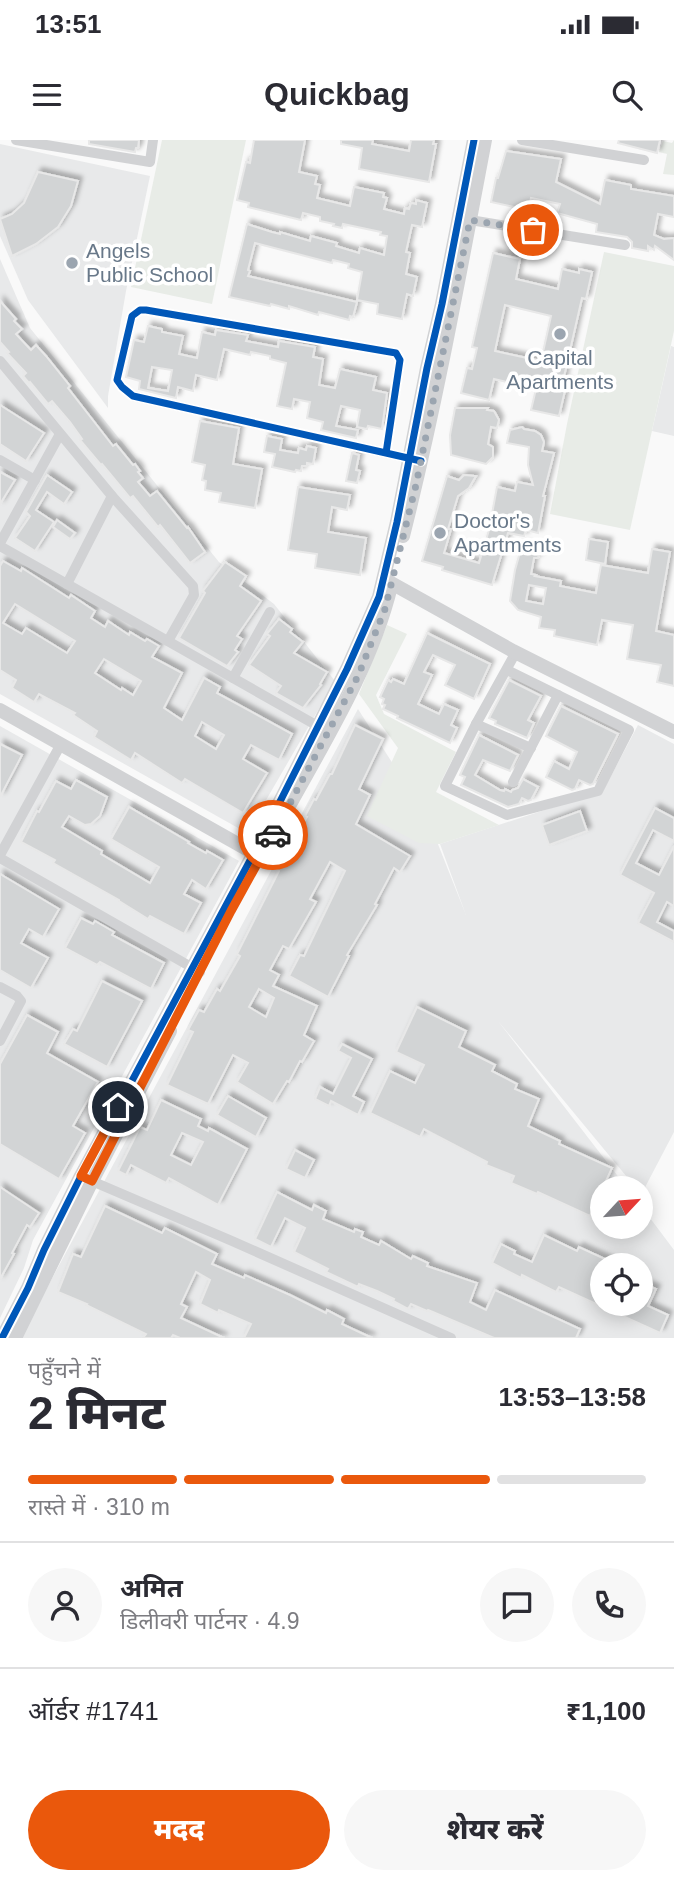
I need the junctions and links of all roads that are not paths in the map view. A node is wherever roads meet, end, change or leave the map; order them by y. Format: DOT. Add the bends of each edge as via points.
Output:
graph roads {
  1 [pos="16,140"];
  2 [pos="153,140"];
  3 [pos="474,140"];
  4 [pos="485,140"];
  5 [pos="522,140"];
  6 [pos="644,160"];
  7 [pos="470,220"];
  8 [pos="625,245"];
  9 [pos="447,305"];
  10 [pos="0,361"];
  11 [pos="60,434"];
  12 [pos="386,453"];
  13 [pos="415,459"];
  14 [pos="0,460"];
  15 [pos="35,480"];
  16 [pos="112,496"];
  17 [pos="0,545"];
  18 [pos="387,581"];
  19 [pos="66,584"];
  20 [pos="270,612"];
  21 [pos="168,641"];
  22 [pos="516,652"];
  23 [pos="507,670"];
  24 [pos="233,678"];
  25 [pos="558,695"];
  26 [pos="0,710"];
  27 [pos="476,724"];
  28 [pos="324,729"];
  29 [pos="674,732"];
  30 [pos="61,744"];
  31 [pos="531,748"];
  32 [pos="513,782"];
  33 [pos="257,855"];
  34 [pos="0,856"];
  35 [pos="196,970"];
  36 [pos="0,987"];
  37 [pos="0,1041"];
  38 [pos="87,1179"];
  39 [pos="2,1338"];
  40 [pos="15,1338"];
  41 [pos="451,1338"];
  1 -- 2 [label="street" via="150,162"];
  3 -- 9 [label="street"];
  4 -- 7 [label="street"];
  5 -- 6 [label="street"];
  7 -- 8 [label="street"];
  7 -- 9 [label="street"];
  9 -- 13 [label="street"];
  10 -- 11 [label="street"];
  11 -- 15 [label="street"];
  11 -- 16 [label="street"];
  12 -- 12 [label="street" via="133,396 117,380 132,316 146,310 396,353 400,360"];
  12 -- 13 [label="street"];
  13 -- 18 [label="street"];
  14 -- 15 [label="street"];
  15 -- 17 [label="street"];
  16 -- 19 [label="street"];
  16 -- 21 [label="street" via="194,590"];
  17 -- 19 [label="street"];
  18 -- 22 [label="street"];
  18 -- 28 [label="street" via="385,609 358,676"];
  19 -- 21 [label="street"];
  20 -- 24 [label="street"];
  21 -- 24 [label="street"];
  22 -- 23 [label="street"];
  22 -- 29 [label="street"];
  23 -- 25 [label="street"];
  23 -- 27 [label="street"];
  24 -- 28 [label="street"];
  25 -- 27 [label="street" via="629,730 598,791 506,814 444,786"];
  25 -- 31 [label="street"];
  26 -- 30 [label="street"];
  27 -- 31 [label="street"];
  28 -- 33 [label="street"];
  30 -- 33 [label="street"];
  30 -- 34 [label="street"];
  31 -- 32 [label="street"];
  33 -- 35 [label="street"];
  34 -- 35 [label="street"];
  35 -- 38 [label="street"];
  36 -- 37 [label="street" via="20,1001"];
  38 -- 39 [label="street" via="44,1250"];
  38 -- 40 [label="street"];
  38 -- 41 [label="street"];
}
